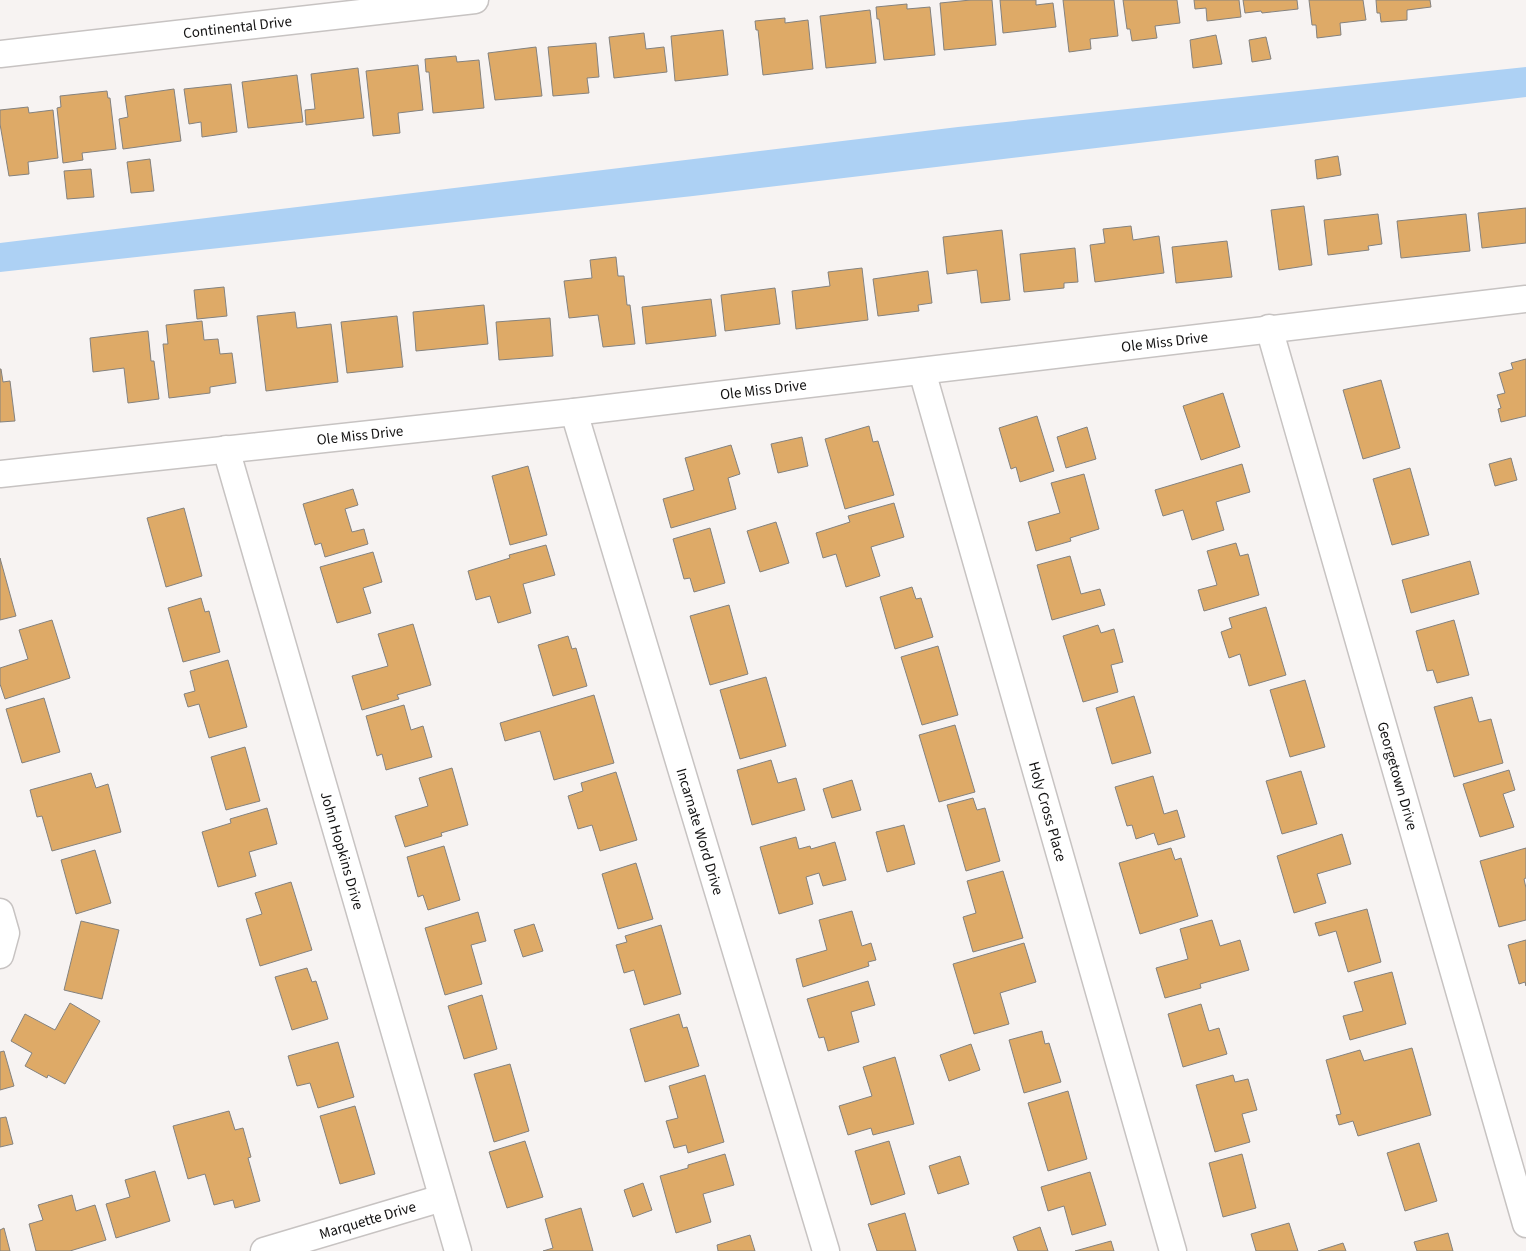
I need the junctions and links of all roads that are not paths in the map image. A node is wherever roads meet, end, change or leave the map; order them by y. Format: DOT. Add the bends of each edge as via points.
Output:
graph roads {
  1 [pos="475,0"];
  2 [pos="0,54"];
  3 [pos="1526,298"];
  4 [pos="1269,328"];
  5 [pos="922,371"];
  6 [pos="574,412"];
  7 [pos="226,449"];
  8 [pos="0,474"];
  9 [pos="0,912"];
  10 [pos="0,955"];
  11 [pos="442,1198"];
  12 [pos="1526,1224"];
  13 [pos="264,1251"];
  14 [pos="458,1251"];
  15 [pos="826,1251"];
  16 [pos="1173,1251"];
  1 -- 2 [label="street, Continental Drive"];
  3 -- 4 [label="street, Ole Miss Drive"];
  4 -- 5 [label="street, Ole Miss Drive"];
  4 -- 12 [label="street, Georgetown Drive"];
  5 -- 6 [label="street, Ole Miss Drive"];
  5 -- 16 [label="street, Holy Cross Place"];
  6 -- 7 [label="street, Ole Miss Drive"];
  6 -- 15 [label="street, Incarnate Word Drive"];
  7 -- 8 [label="street, Ole Miss Drive"];
  7 -- 11 [label="street, John Hopkins Drive"];
  9 -- 10 [label="street" via="6,933"];
  11 -- 13 [label="street, Marquette Drive"];
  11 -- 14 [label="street, John Hopkins Drive"];
}
